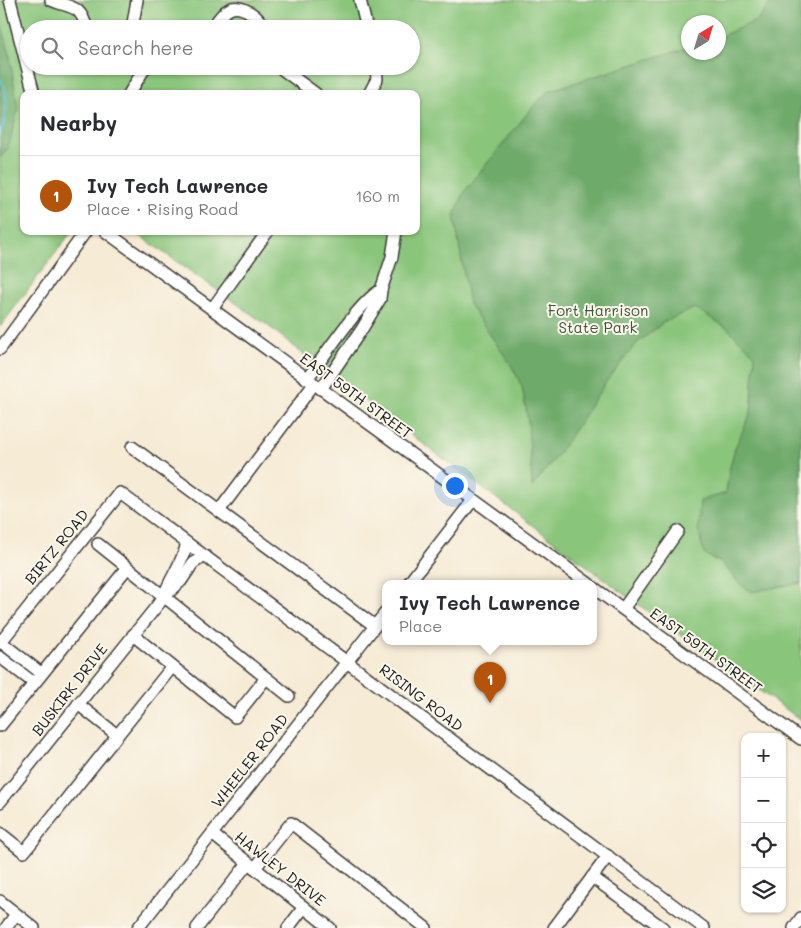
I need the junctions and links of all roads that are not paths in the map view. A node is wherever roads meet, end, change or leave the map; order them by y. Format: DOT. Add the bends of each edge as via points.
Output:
graph roads {
  1 [pos="10,0"];
  2 [pos="51,0"];
  3 [pos="137,0"];
  4 [pos="360,0"];
  5 [pos="84,20"];
  6 [pos="134,20"];
  7 [pos="218,20"];
  8 [pos="259,20"];
  9 [pos="365,20"];
  10 [pos="20,39"];
  11 [pos="29,75"];
  12 [pos="141,75"];
  13 [pos="290,75"];
  14 [pos="377,75"];
  15 [pos="33,90"];
  16 [pos="131,90"];
  17 [pos="311,90"];
  18 [pos="371,90"];
  19 [pos="83,235"];
  20 [pos="111,235"];
  21 [pos="265,235"];
  22 [pos="395,235"];
  23 [pos="381,290"];
  24 [pos="212,309"];
  25 [pos="0,349"];
  26 [pos="314,384"];
  27 [pos="132,447"];
  28 [pos="120,493"];
  29 [pos="474,500"];
  30 [pos="219,512"];
  31 [pos="678,531"];
  32 [pos="187,543"];
  33 [pos="98,544"];
  34 [pos="205,556"];
  35 [pos="127,568"];
  36 [pos="411,580"];
  37 [pos="584,580"];
  38 [pos="597,590"];
  39 [pos="164,597"];
  40 [pos="623,609"];
  41 [pos="382,617"];
  42 [pos="375,626"];
  43 [pos="134,635"];
  44 [pos="1,642"];
  45 [pos="0,657"];
  46 [pos="347,662"];
  47 [pos="172,667"];
  48 [pos="41,674"];
  49 [pos="266,678"];
  50 [pos="34,683"];
  51 [pos="290,696"];
  52 [pos="78,704"];
  53 [pos="0,726"];
  54 [pos="117,735"];
  55 [pos="801,739"];
  56 [pos="0,802"];
  57 [pos="0,833"];
  58 [pos="212,834"];
  59 [pos="608,856"];
  60 [pos="251,866"];
  61 [pos="592,877"];
  62 [pos="0,901"];
  63 [pos="304,907"];
  64 [pos="16,914"];
  65 [pos="801,918"];
  66 [pos="6,928"];
  67 [pos="34,928"];
  68 [pos="138,928"];
  69 [pos="197,928"];
  70 [pos="288,928"];
  71 [pos="330,928"];
  72 [pos="426,928"];
  73 [pos="554,928"];
  74 [pos="663,928"];
  75 [pos="704,928"];
  76 [pos="794,928"];
  1 -- 10 [label="street"];
  2 -- 5 [label="street" via="74,7"];
  3 -- 6 [label="street"];
  4 -- 9 [label="street"];
  7 -- 8 [label="street" via="226,9 236,5"];
  11 -- 15 [label="street"];
  12 -- 16 [label="street"];
  13 -- 17 [label="street"];
  14 -- 18 [label="street"];
  19 -- 25 [label="street"];
  20 -- 24 [label="street, EAST 59TH STREET"];
  21 -- 24 [label="street"];
  22 -- 23 [label="street"];
  23 -- 26 [label="street" via="352,319"];
  23 -- 26 [label="street" via="380,300 362,330"];
  24 -- 26 [label="street, EAST 59TH STREET"];
  26 -- 29 [label="street, EAST 59TH STREET"];
  26 -- 30 [label="street"];
  27 -- 30 [label="street"];
  28 -- 32 [label="street, RISING ROAD"];
  28 -- 44 [label="street, BIRTZ ROAD"];
  29 -- 36 [label="street"];
  29 -- 37 [label="street, EAST 59TH STREET"];
  30 -- 42 [label="street"];
  31 -- 40 [label="street"];
  32 -- 34 [label="street, RISING ROAD"];
  32 -- 39 [label="street, BUSKIRK DRIVE"];
  33 -- 35 [label="street"];
  34 -- 39 [label="street, BUSKIRK DRIVE" via="194,563"];
  34 -- 46 [label="street, RISING ROAD"];
  35 -- 39 [label="street"];
  35 -- 48 [label="street"];
  38 -- 40 [label="street, EAST 59TH STREET"];
  39 -- 43 [label="street, BUSKIRK DRIVE"];
  39 -- 49 [label="street"];
  40 -- 55 [label="street, EAST 59TH STREET"];
  41 -- 42 [label="street, WHEELER ROAD"];
  42 -- 46 [label="street, WHEELER ROAD"];
  43 -- 47 [label="street"];
  43 -- 52 [label="street, BUSKIRK DRIVE"];
  44 -- 48 [label="street"];
  45 -- 50 [label="street"];
  46 -- 58 [label="street, WHEELER ROAD"];
  46 -- 59 [label="street, RISING ROAD"];
  47 -- 49 [label="street" via="235,717"];
  47 -- 54 [label="street"];
  48 -- 50 [label="street"];
  49 -- 51 [label="street"];
  50 -- 53 [label="street"];
  52 -- 54 [label="street"];
  52 -- 56 [label="street, BUSKIRK DRIVE"];
  54 -- 57 [label="street" via="24,852"];
  58 -- 60 [label="street, HAWLEY DRIVE"];
  58 -- 68 [label="street, WHEELER ROAD"];
  59 -- 61 [label="street"];
  59 -- 75 [label="street, RISING ROAD"];
  60 -- 63 [label="street, HAWLEY DRIVE"];
  60 -- 69 [label="street"];
  60 -- 72 [label="street" via="291,823"];
  61 -- 73 [label="street"];
  61 -- 74 [label="street"];
  62 -- 64 [label="street"];
  63 -- 70 [label="street"];
  63 -- 71 [label="street, HAWLEY DRIVE"];
  64 -- 66 [label="street"];
  64 -- 67 [label="street"];
  65 -- 76 [label="street"];
}
